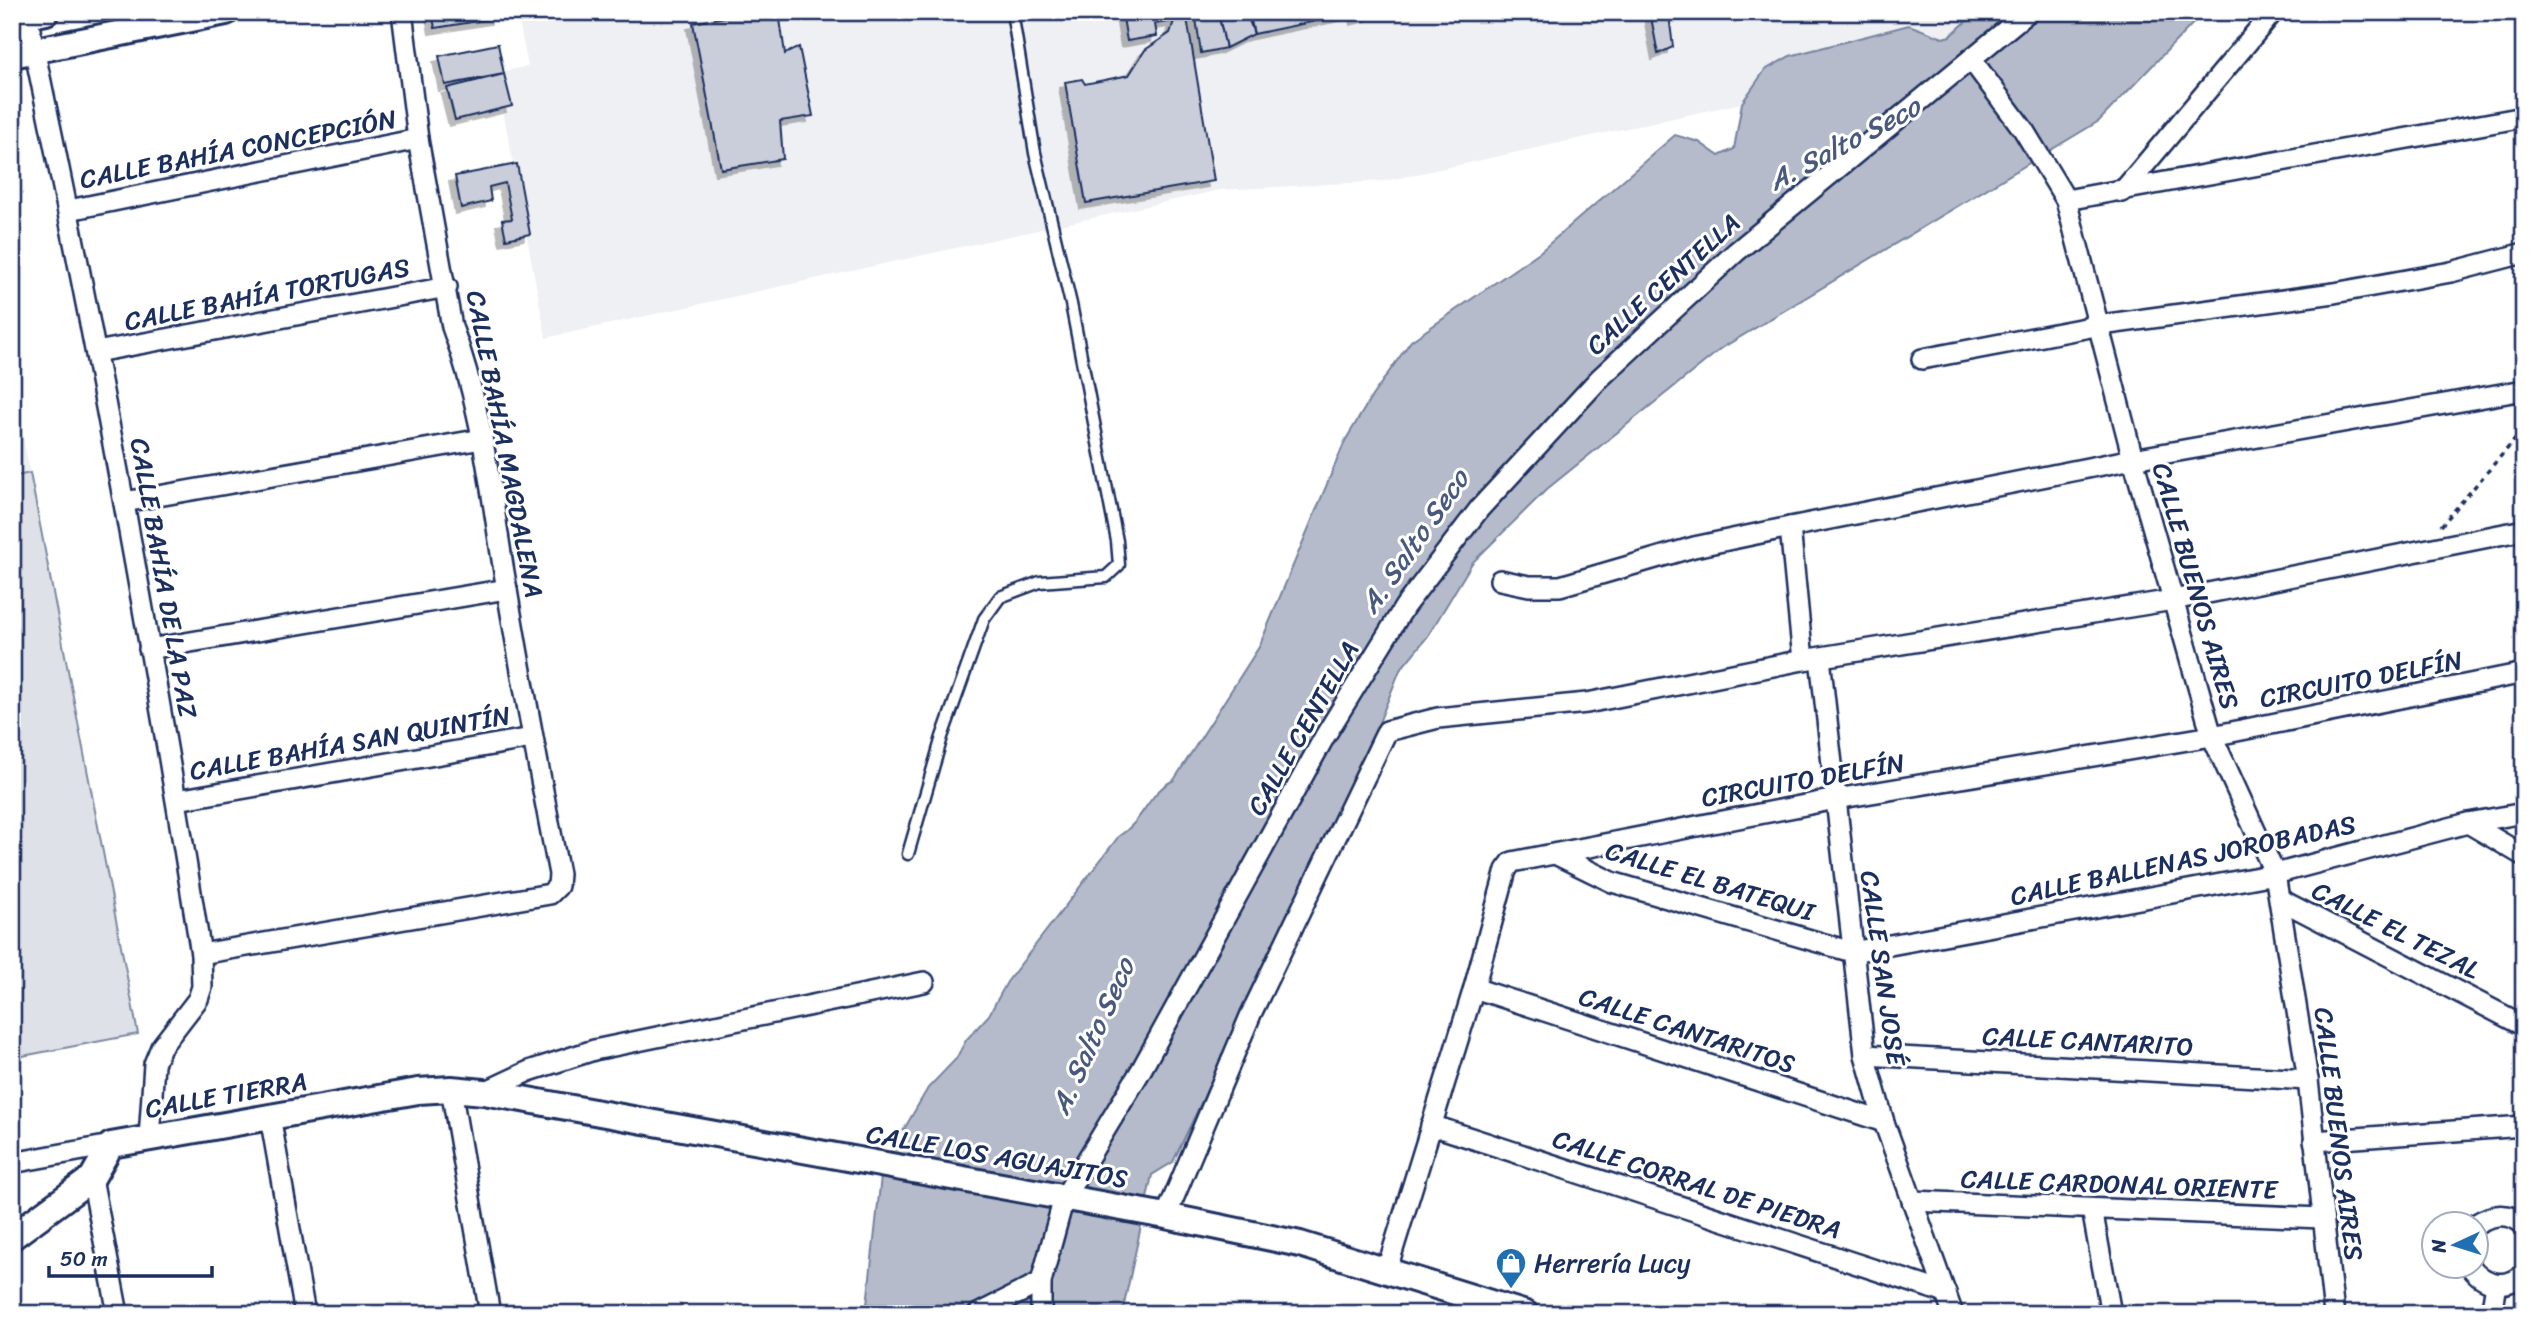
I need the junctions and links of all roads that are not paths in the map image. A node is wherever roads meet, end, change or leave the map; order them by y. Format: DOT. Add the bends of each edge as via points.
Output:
graph roads {
  1 [pos="226,12"];
  2 [pos="402,12"];
  3 [pos="1012,12"];
  4 [pos="2028,12"];
  5 [pos="2273,12"];
  6 [pos="28,15"];
  7 [pos="23,53"];
  8 [pos="1971,59"];
  9 [pos="2524,117"];
  10 [pos="418,139"];
  11 [pos="2122,192"];
  12 [pos="2066,200"];
  13 [pos="69,209"];
  14 [pos="2524,253"];
  15 [pos="447,287"];
  16 [pos="2101,325"];
  17 [pos="96,352"];
  18 [pos="1922,359"];
  19 [pos="2524,390"];
  20 [pos="482,439"];
  21 [pos="2133,459"];
  22 [pos="124,502"];
  23 [pos="1790,527"];
  24 [pos="2524,530"];
  25 [pos="1500,580"];
  26 [pos="507,589"];
  27 [pos="2173,600"];
  28 [pos="149,649"];
  29 [pos="1811,659"];
  30 [pos="2524,673"];
  31 [pos="2212,736"];
  32 [pos="532,738"];
  33 [pos="1836,799"];
  34 [pos="177,800"];
  35 [pos="2524,813"];
  36 [pos="2468,823"];
  37 [pos="908,854"];
  38 [pos="1555,854"];
  39 [pos="2524,856"];
  40 [pos="2275,874"];
  41 [pos="2281,900"];
  42 [pos="1852,952"];
  43 [pos="201,954"];
  44 [pos="923,982"];
  45 [pos="1474,988"];
  46 [pos="2524,1026"];
  47 [pos="1865,1055"];
  48 [pos="2308,1080"];
  49 [pos="451,1088"];
  50 [pos="484,1092"];
  51 [pos="270,1115"];
  52 [pos="1884,1122"];
  53 [pos="1431,1125"];
  54 [pos="2524,1126"];
  55 [pos="149,1139"];
  56 [pos="2314,1141"];
  57 [pos="111,1145"];
  58 [pos="12,1163"];
  59 [pos="92,1178"];
  60 [pos="1064,1198"];
  61 [pos="1912,1201"];
  62 [pos="2092,1209"];
  63 [pos="1166,1216"];
  64 [pos="2490,1218"];
  65 [pos="2323,1219"];
  66 [pos="2524,1225"];
  67 [pos="12,1237"];
  68 [pos="1387,1269"];
  69 [pos="2524,1274"];
  70 [pos="2484,1280"];
  71 [pos="1041,1282"];
  72 [pos="2496,1284"];
  73 [pos="1946,1293"];
  74 [pos="1486,1308"];
  75 [pos="118,1314"];
  76 [pos="305,1314"];
  77 [pos="490,1314"];
  78 [pos="978,1314"];
  79 [pos="1041,1314"];
  80 [pos="1526,1314"];
  81 [pos="1953,1314"];
  82 [pos="2111,1314"];
  83 [pos="2334,1314"];
  84 [pos="2491,1314"];
  1 -- 7 [label="street"];
  2 -- 10 [label="street, CALLE BAHÍA MAGDALENA"];
  3 -- 37 [label="lane" via="1035,153 1071,304 1119,565 1106,577 1040,582 1000,597 984,619 942,737"];
  4 -- 8 [label="street, CALLE CENTELLA"];
  5 -- 11 [label="street"];
  6 -- 7 [label="street, CALLE BAHÍA DE LA PAZ"];
  7 -- 13 [label="street, CALLE BAHÍA DE LA PAZ"];
  8 -- 12 [label="street, CALLE BUENOS AIRES" via="2023,129"];
  8 -- 60 [label="street, CALLE CENTELLA" via="1736,252 1600,378 1480,508 1405,606 1325,736 1140,1072"];
  9 -- 11 [label="street"];
  10 -- 13 [label="street, CALLE BAHÍA CONCEPCIÓN"];
  10 -- 15 [label="street, CALLE BAHÍA MAGDALENA"];
  11 -- 12 [label="street"];
  12 -- 16 [label="street, CALLE BUENOS AIRES"];
  13 -- 17 [label="street, CALLE BAHÍA DE LA PAZ"];
  14 -- 16 [label="street" via="2451,272 2334,293"];
  15 -- 17 [label="street, CALLE BAHÍA TORTUGAS"];
  15 -- 20 [label="street, CALLE BAHÍA MAGDALENA" via="452,327"];
  16 -- 18 [label="street"];
  16 -- 21 [label="street, CALLE BUENOS AIRES"];
  17 -- 22 [label="street, CALLE BAHÍA DE LA PAZ"];
  19 -- 21 [label="street"];
  20 -- 22 [label="street"];
  20 -- 26 [label="street, CALLE BAHÍA MAGDALENA"];
  21 -- 23 [label="street"];
  21 -- 27 [label="street, CALLE BUENOS AIRES"];
  22 -- 28 [label="street, CALLE BAHÍA DE LA PAZ"];
  23 -- 25 [label="street" via="1694,547 1560,586"];
  23 -- 29 [label="street, CALLE SAN JOSÉ"];
  24 -- 27 [label="street"];
  26 -- 28 [label="street"];
  26 -- 32 [label="street, CALLE BAHÍA MAGDALENA"];
  27 -- 29 [label="street"];
  27 -- 31 [label="street, CALLE BUENOS AIRES"];
  28 -- 34 [label="street, CALLE BAHÍA DE LA PAZ"];
  29 -- 33 [label="street, CALLE SAN JOSÉ"];
  29 -- 63 [label="street" via="1587,703 1438,718 1387,731 1251,1014"];
  30 -- 31 [label="street, CIRCUITO DELFÍN"];
  31 -- 33 [label="street, CIRCUITO DELFÍN"];
  31 -- 40 [label="street, CALLE BUENOS AIRES"];
  32 -- 34 [label="street, CALLE BAHÍA SAN QUINTÍN"];
  32 -- 43 [label="street, CALLE BAHÍA MAGDALENA" via="559,874 558,886 550,894"];
  33 -- 38 [label="street, CIRCUITO DELFÍN"];
  33 -- 42 [label="street, CALLE SAN JOSÉ"];
  34 -- 43 [label="street, CALLE BAHÍA DE LA PAZ"];
  35 -- 36 [label="street, CALLE BALLENAS JOROBADAS"];
  36 -- 39 [label="street"];
  36 -- 40 [label="street, CALLE BALLENAS JOROBADAS"];
  38 -- 42 [label="street, CALLE EL BATEQUI" via="1612,882"];
  38 -- 45 [label="street, CIRCUITO DELFÍN" via="1512,862 1506,870"];
  40 -- 41 [label="street, CALLE BUENOS AIRES"];
  40 -- 42 [label="street, CALLE BALLENAS JOROBADAS"];
  41 -- 46 [label="street, CALLE EL TEZAL"];
  41 -- 48 [label="street, CALLE BUENOS AIRES"];
  42 -- 47 [label="street, CALLE SAN JOSÉ"];
  43 -- 55 [label="street, CALLE BAHÍA DE LA PAZ" via="198,999 161,1047 154,1064"];
  44 -- 50 [label="street" via="594,1050 529,1071"];
  45 -- 52 [label="street, CALLE CANTARITOS"];
  45 -- 53 [label="street, CIRCUITO DELFÍN"];
  47 -- 48 [label="street, CALLE CANTARITO"];
  47 -- 52 [label="street, CALLE SAN JOSÉ"];
  48 -- 56 [label="street, CALLE BUENOS AIRES"];
  49 -- 50 [label="street, CALLE LOS AGUAJITOS"];
  49 -- 51 [label="street, CALLE TIERRA"];
  49 -- 77 [label="street"];
  50 -- 60 [label="street, CALLE LOS AGUAJITOS"];
  51 -- 55 [label="street, CALLE TIERRA"];
  51 -- 76 [label="street"];
  52 -- 61 [label="street, CALLE SAN JOSÉ"];
  53 -- 68 [label="street, CIRCUITO DELFÍN"];
  53 -- 73 [label="street, CALLE CORRAL DE PIEDRA"];
  54 -- 56 [label="street"];
  55 -- 57 [label="street, CALLE TIERRA"];
  56 -- 65 [label="street, CALLE BUENOS AIRES"];
  57 -- 58 [label="street, CALLE TIERRA"];
  57 -- 59 [label="street"];
  59 -- 67 [label="street"];
  59 -- 75 [label="street"];
  60 -- 63 [label="street, CALLE LOS AGUAJITOS"];
  60 -- 71 [label="street, CALLE CENTELLA"];
  61 -- 62 [label="street, CALLE CARDONAL ORIENTE"];
  61 -- 73 [label="street, CALLE SAN JOSÉ"];
  62 -- 65 [label="street, CALLE CARDONAL ORIENTE"];
  62 -- 82 [label="street"];
  63 -- 68 [label="street, CALLE LOS AGUAJITOS" via="1300,1244"];
  64 -- 66 [label="street" via="2509,1216"];
  65 -- 83 [label="street, CALLE BUENOS AIRES"];
  68 -- 74 [label="street, CALLE LOS AGUAJITOS"];
  69 -- 72 [label="street"];
  70 -- 72 [label="street"];
  71 -- 78 [label="street"];
  71 -- 79 [label="street, CALLE CENTELLA"];
  72 -- 84 [label="street"];
  73 -- 81 [label="street, CALLE SAN JOSÉ"];
  74 -- 80 [label="street, CALLE LOS AGUAJITOS"];
}
